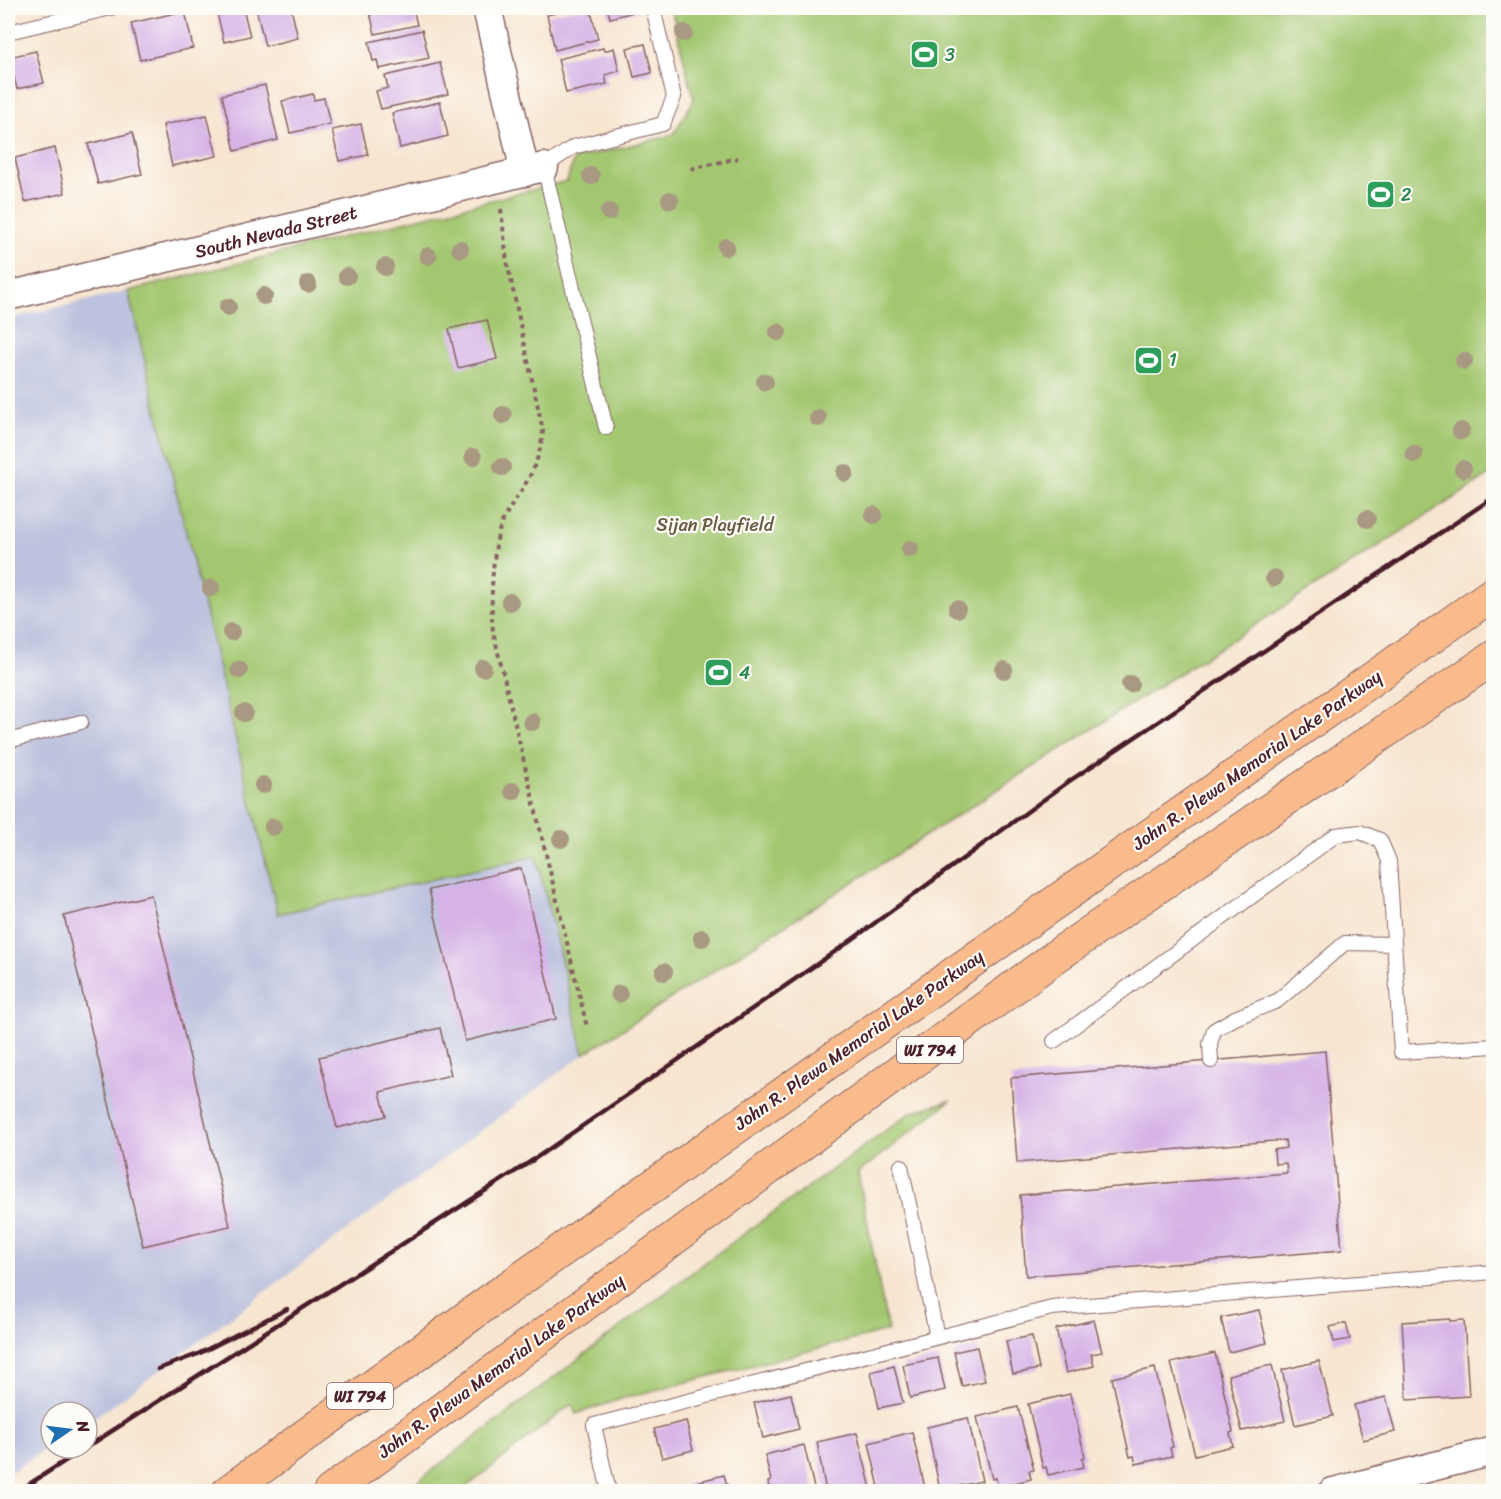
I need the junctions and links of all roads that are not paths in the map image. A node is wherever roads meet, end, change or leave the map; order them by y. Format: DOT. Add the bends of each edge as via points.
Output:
graph roads {
  1 [pos="111,8"];
  2 [pos="487,8"];
  3 [pos="653,8"];
  4 [pos="8,32"];
  5 [pos="535,169"];
  6 [pos="9,290"];
  7 [pos="606,428"];
  8 [pos="1494,593"];
  9 [pos="1494,657"];
  10 [pos="81,722"];
  11 [pos="8,741"];
  12 [pos="1394,944"];
  13 [pos="1054,1041"];
  14 [pos="1494,1046"];
  15 [pos="1211,1061"];
  16 [pos="901,1166"];
  17 [pos="1494,1272"];
  18 [pos="937,1337"];
  19 [pos="1494,1452"];
  20 [pos="228,1491"];
  21 [pos="330,1491"];
  22 [pos="609,1491"];
  23 [pos="1333,1491"];
  1 -- 4 [label="lane"];
  2 -- 5 [label="street"];
  3 -- 5 [label="lane" via="674,97 663,124 573,147"];
  5 -- 6 [label="street, South Nevada Street"];
  5 -- 7 [label="lane"];
  8 -- 20 [label="main road, John R. Plewa Memorial Lake Parkway / WI 794" via="491,1300"];
  9 -- 21 [label="main road, John R. Plewa Memorial Lake Parkway / WI 794" via="1059,954"];
  10 -- 11 [label="lane"];
  12 -- 13 [label="lane" via="1389,861 1380,840 1360,832 1336,835"];
  12 -- 14 [label="lane" via="1401,1052"];
  12 -- 15 [label="lane" via="1345,943 1277,1001 1214,1030"];
  16 -- 18 [label="lane"];
  17 -- 18 [label="lane" via="1052,1308"];
  18 -- 22 [label="lane" via="594,1425"];
  19 -- 23 [label="street"];
}
